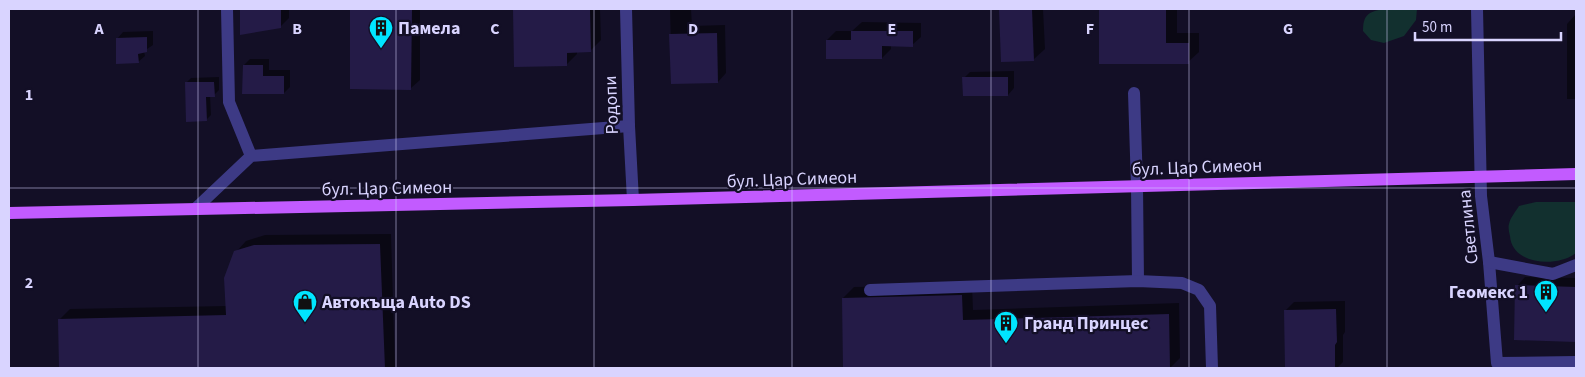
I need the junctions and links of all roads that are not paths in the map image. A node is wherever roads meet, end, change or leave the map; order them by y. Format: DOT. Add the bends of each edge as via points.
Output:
graph roads {
  1 [pos="227,9"];
  2 [pos="626,9"];
  3 [pos="1477,9"];
  4 [pos="1134,93"];
  5 [pos="628,126"];
  6 [pos="251,156"];
  7 [pos="1576,174"];
  8 [pos="1480,177"];
  9 [pos="1137,186"];
  10 [pos="633,200"];
  11 [pos="195,210"];
  12 [pos="9,213"];
  13 [pos="1489,262"];
  14 [pos="1576,265"];
  15 [pos="1138,281"];
  16 [pos="870,290"];
  17 [pos="1576,362"];
  18 [pos="1212,368"];
  1 -- 6 [label="street" via="229,102"];
  2 -- 5 [label="street, Родопи"];
  3 -- 8 [label="street, Светлина"];
  4 -- 9 [label="street"];
  5 -- 6 [label="street"];
  5 -- 10 [label="street, Родопи"];
  6 -- 11 [label="street"];
  7 -- 8 [label="main road, бул. Цар Симеон"];
  8 -- 9 [label="main road, бул. Цар Симеон"];
  8 -- 13 [label="street, Светлина"];
  9 -- 10 [label="main road, бул. Цар Симеон"];
  9 -- 15 [label="street"];
  10 -- 11 [label="main road, бул. Цар Симеон"];
  11 -- 12 [label="main road, бул. Цар Симеон"];
  13 -- 14 [label="street" via="1553,274"];
  13 -- 17 [label="street, Светлина" via="1497,363"];
  15 -- 16 [label="street"];
  15 -- 18 [label="street" via="1182,283 1199,290 1210,306"];
}
